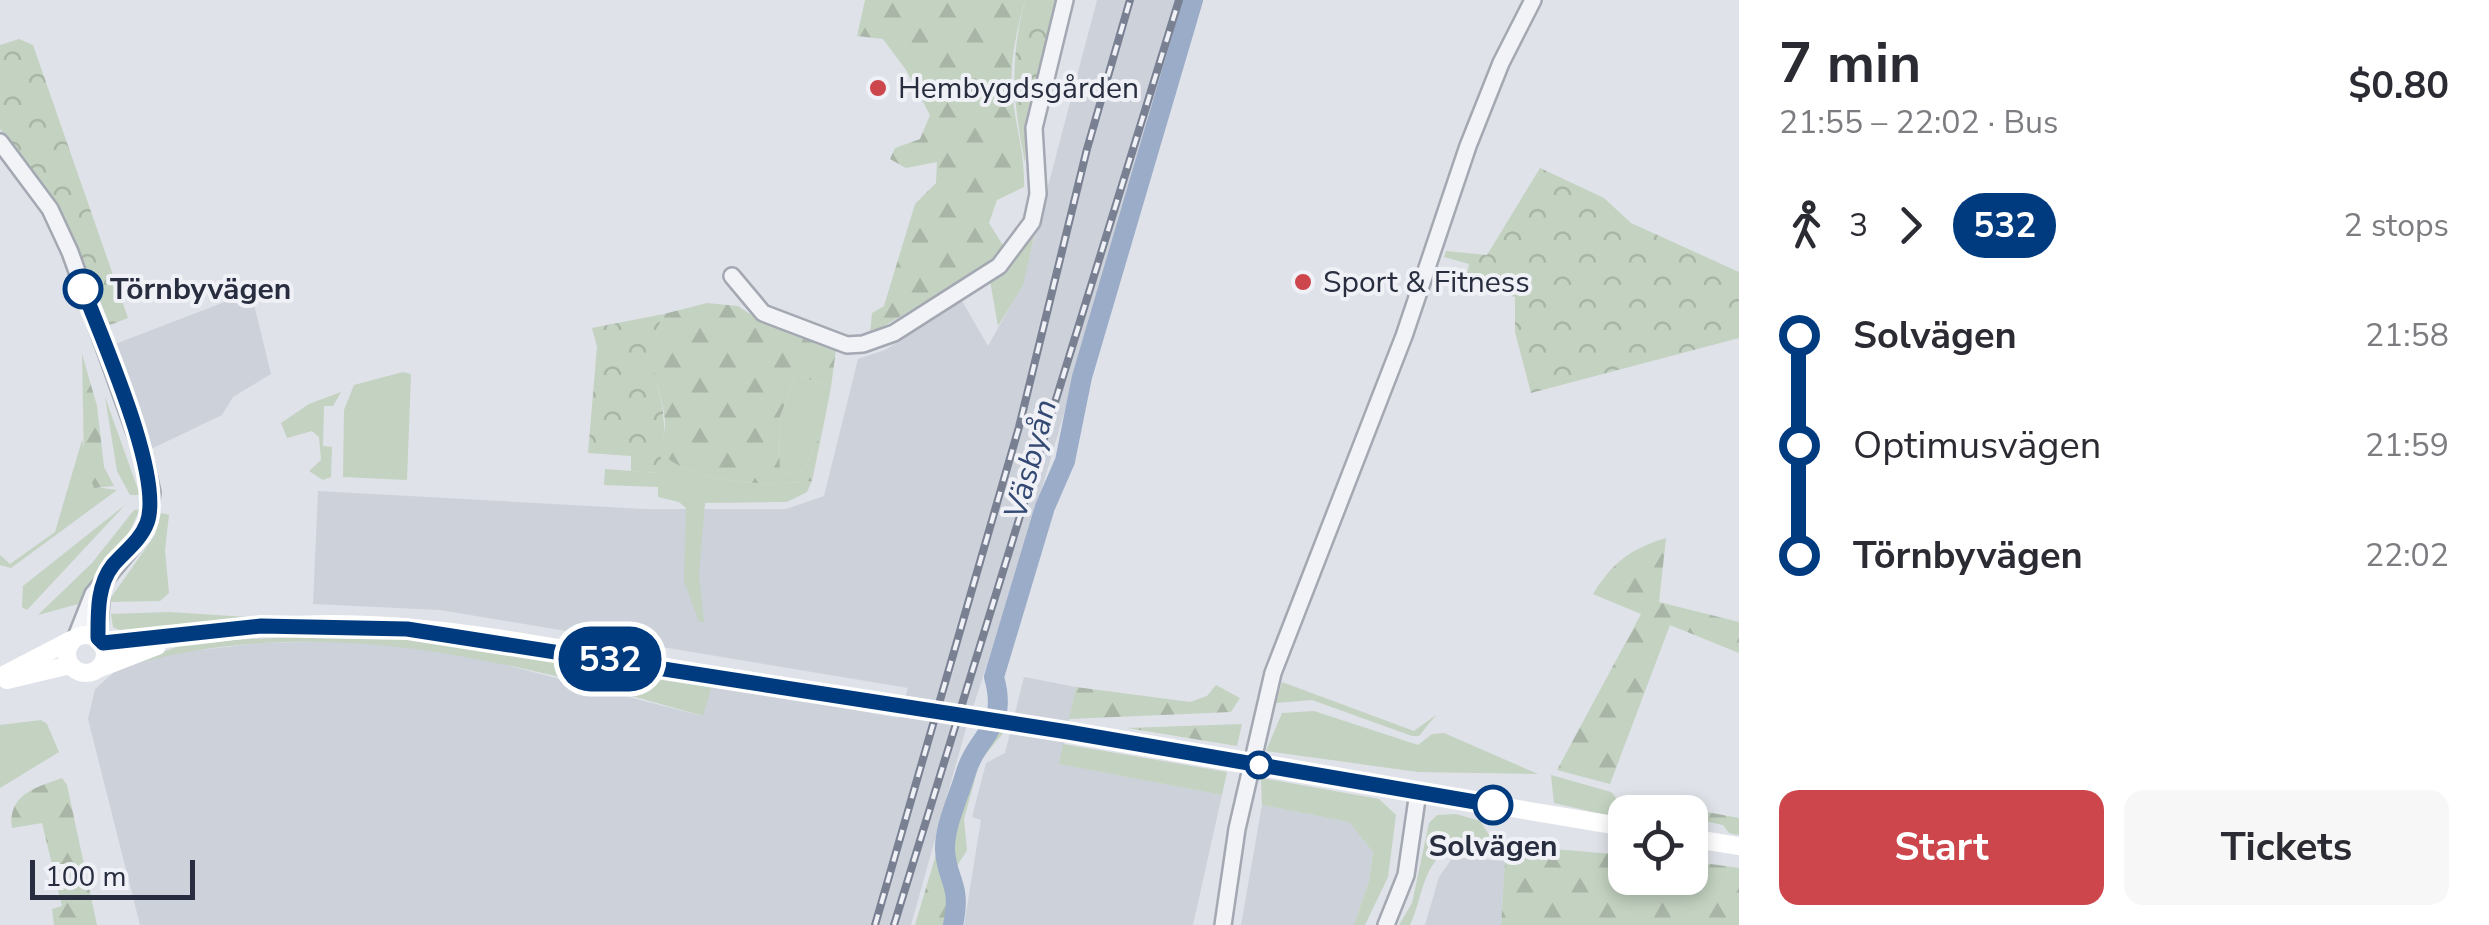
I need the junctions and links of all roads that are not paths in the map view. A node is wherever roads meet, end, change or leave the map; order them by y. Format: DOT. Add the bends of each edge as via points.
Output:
graph roads {
  1 [pos="1066,0"];
  2 [pos="1534,0"];
  3 [pos="0,142"];
  4 [pos="732,276"];
  5 [pos="105,579"];
  6 [pos="191,635"];
  7 [pos="74,638"];
  8 [pos="100,641"];
  9 [pos="70,665"];
  10 [pos="100,668"];
  11 [pos="0,680"];
  12 [pos="1418,792"];
  13 [pos="1608,824"];
  14 [pos="1708,841"];
  15 [pos="1739,846"];
  16 [pos="1223,925"];
  17 [pos="1386,925"];
  1 -- 4 [label="street" via="1034,128 1038,194 1032,222 998,266 894,333 847,345 763,313"];
  2 -- 16 [label="street" via="1494,81 1273,674 1237,829"];
  3 -- 5 [label="street" via="63,238 150,481 147,522"];
  5 -- 7 [label="street"];
  5 -- 8 [label="street"];
  6 -- 8 [label="main road"];
  6 -- 10 [label="main road"];
  6 -- 12 [label="main road, bridge" via="333,624 407,629"];
  7 -- 8 [label="main road"];
  7 -- 9 [label="main road" via="66,652"];
  7 -- 11 [label="main road"];
  8 -- 10 [label="main road"];
  9 -- 10 [label="main road" via="82,673"];
  9 -- 11 [label="main road"];
  12 -- 13 [label="main road"];
  12 -- 17 [label="street" via="1406,875"];
  14 -- 15 [label="main road"];
}
